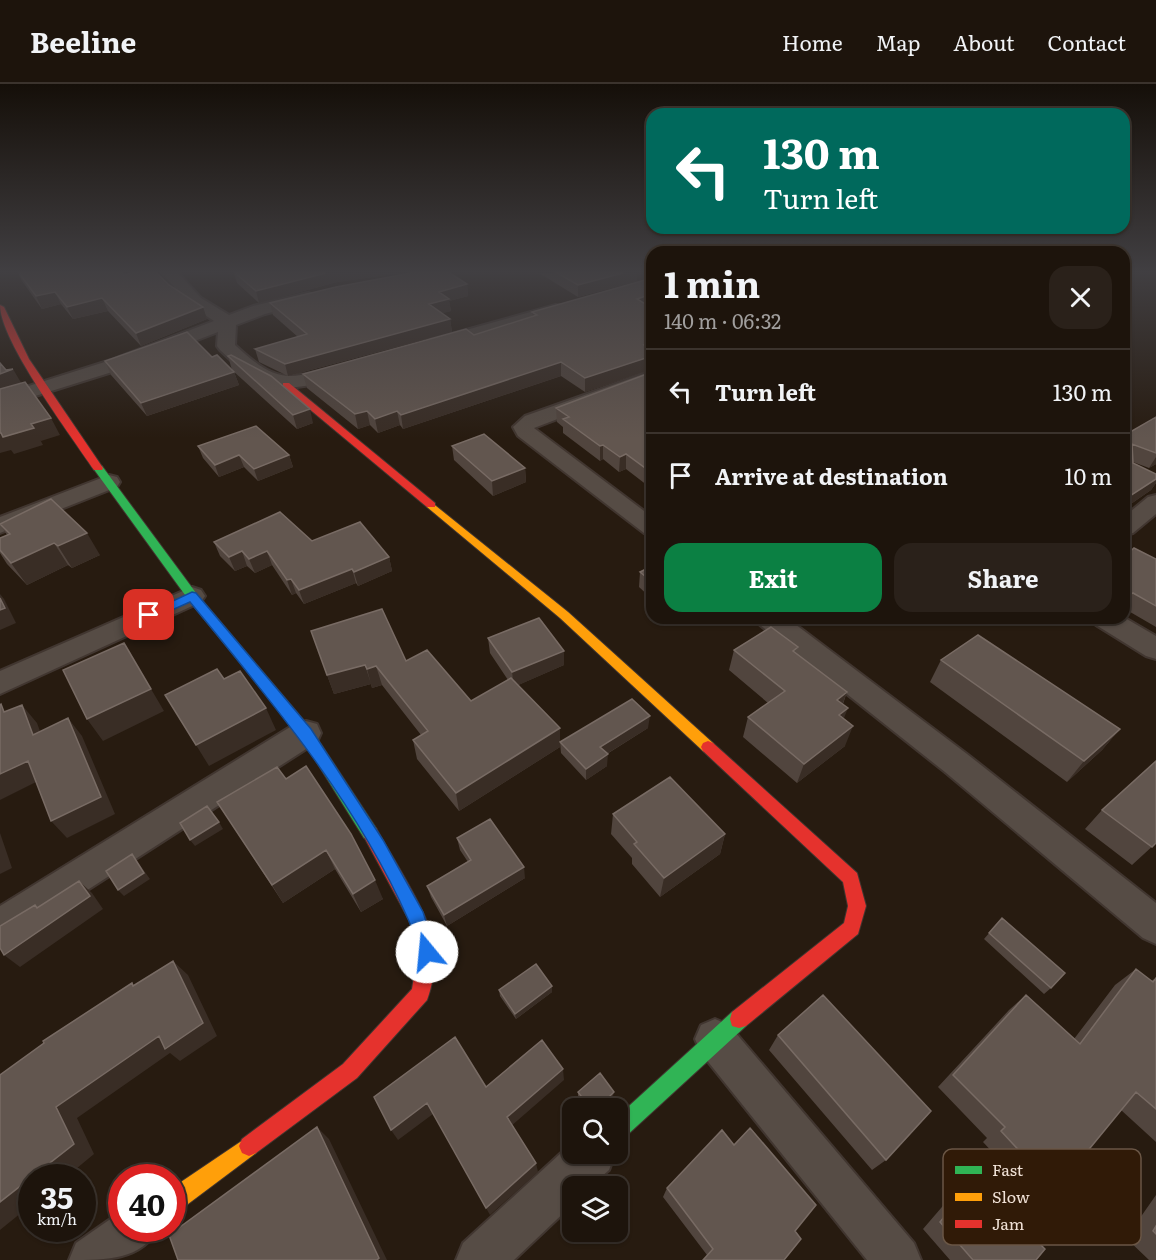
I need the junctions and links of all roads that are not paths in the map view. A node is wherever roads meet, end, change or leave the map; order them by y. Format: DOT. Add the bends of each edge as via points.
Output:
graph roads {
  1 [pos="10,328"];
  2 [pos="210,328"];
  3 [pos="227,328"];
  4 [pos="494,328"];
  5 [pos="415,350"];
  6 [pos="361,366"];
  7 [pos="646,379"];
  8 [pos="285,385"];
  9 [pos="44,387"];
  10 [pos="0,401"];
  11 [pos="109,482"];
  12 [pos="1156,502"];
  13 [pos="646,523"];
  14 [pos="1130,524"];
  15 [pos="0,526"];
  16 [pos="192,596"];
  17 [pos="777,624"];
  18 [pos="1115,624"];
  19 [pos="1156,649"];
  20 [pos="0,683"];
  21 [pos="306,733"];
  22 [pos="0,926"];
  23 [pos="1156,927"];
  24 [pos="715,1039"];
  25 [pos="628,1121"];
  26 [pos="582,1164"];
  27 [pos="186,1192"];
  28 [pos="117,1242"];
  29 [pos="93,1260"];
  30 [pos="480,1260"];
  31 [pos="897,1260"];
  1 -- 9 [label="street"];
  2 -- 9 [label="street" via="118,364"];
  3 -- 8 [label="street" via="226,346 260,377"];
  4 -- 5 [label="street"];
  6 -- 8 [label="street"];
  7 -- 13 [label="street" via="531,420 523,427"];
  8 -- 24 [label="street" via="564,615 851,879 857,906 852,928"];
  9 -- 10 [label="street"];
  9 -- 11 [label="street"];
  11 -- 15 [label="street"];
  11 -- 16 [label="street"];
  12 -- 14 [label="street"];
  16 -- 20 [label="street"];
  16 -- 21 [label="street"];
  17 -- 23 [label="street" via="956,763"];
  18 -- 19 [label="street"];
  21 -- 22 [label="street"];
  21 -- 27 [label="street" via="378,845 417,918 427,952 420,993 350,1071"];
  24 -- 25 [label="street"];
  24 -- 31 [label="street"];
  26 -- 30 [label="street"];
  28 -- 29 [label="street"];
}
